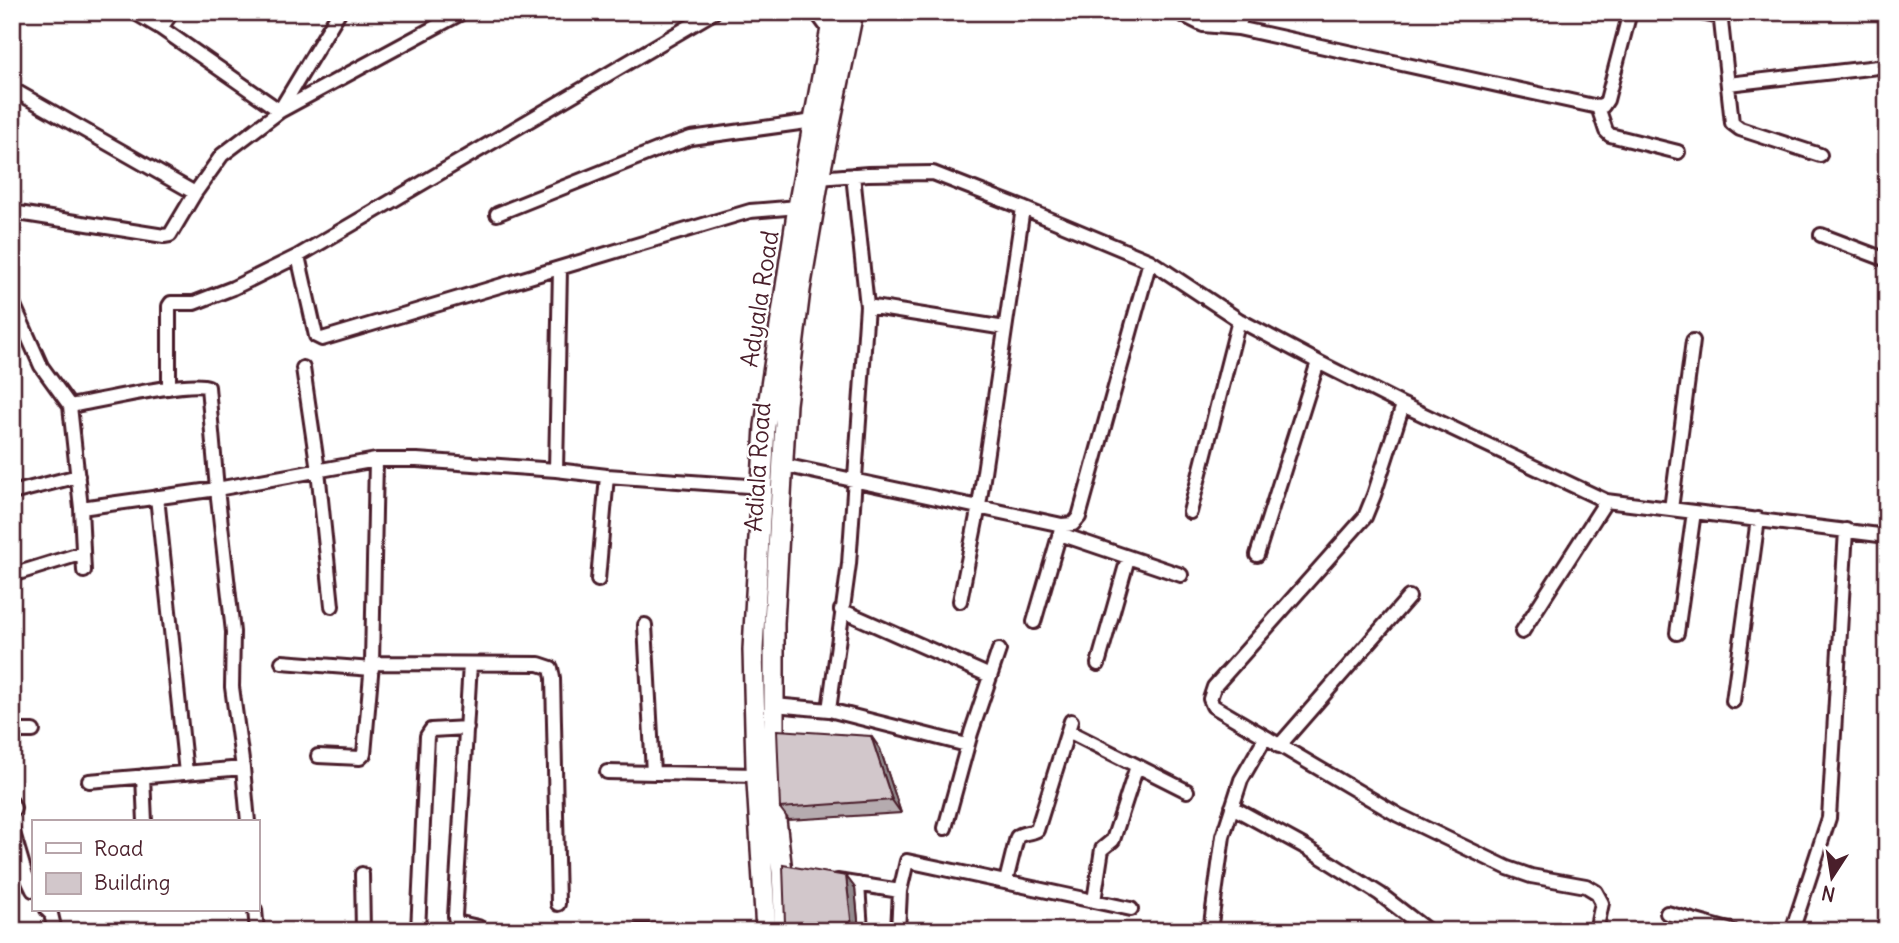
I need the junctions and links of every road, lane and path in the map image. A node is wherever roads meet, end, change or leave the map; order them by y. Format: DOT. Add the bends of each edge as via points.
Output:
graph roads {
  1 [pos="134,12"];
  2 [pos="172,12"];
  3 [pos="339,12"];
  4 [pos="463,12"];
  5 [pos="714,12"];
  6 [pos="816,12"];
  7 [pos="853,12"];
  8 [pos="1177,12"];
  9 [pos="1243,12"];
  10 [pos="1630,12"];
  11 [pos="1696,12"];
  12 [pos="1720,15"];
  13 [pos="832,22"];
  14 [pos="1238,28"];
  15 [pos="161,29"];
  16 [pos="1887,66"];
  17 [pos="1728,84"];
  18 [pos="12,89"];
  19 [pos="1598,107"];
  20 [pos="279,111"];
  21 [pos="814,121"];
  22 [pos="1678,152"];
  23 [pos="1820,155"];
  24 [pos="853,174"];
  25 [pos="819,178"];
  26 [pos="195,193"];
  27 [pos="798,207"];
  28 [pos="1023,208"];
  29 [pos="12,212"];
  30 [pos="497,214"];
  31 [pos="1821,235"];
  32 [pos="298,256"];
  33 [pos="1887,260"];
  34 [pos="1150,261"];
  35 [pos="559,269"];
  36 [pos="12,301"];
  37 [pos="867,306"];
  38 [pos="1239,320"];
  39 [pos="1005,328"];
  40 [pos="1693,341"];
  41 [pos="1318,362"];
  42 [pos="303,368"];
  43 [pos="169,388"];
  44 [pos="1403,405"];
  45 [pos="70,406"];
  46 [pos="376,460"];
  47 [pos="783,465"];
  48 [pos="318,470"];
  49 [pos="556,470"];
  50 [pos="78,476"];
  51 [pos="607,476"];
  52 [pos="853,481"];
  53 [pos="761,486"];
  54 [pos="217,489"];
  55 [pos="12,493"];
  56 [pos="157,497"];
  57 [pos="1606,501"];
  58 [pos="979,506"];
  59 [pos="81,508"];
  60 [pos="1671,509"];
  61 [pos="1190,512"];
  62 [pos="1695,512"];
  63 [pos="1758,519"];
  64 [pos="1061,529"];
  65 [pos="1846,530"];
  66 [pos="1887,536"];
  67 [pos="83,554"];
  68 [pos="1257,555"];
  69 [pos="1128,558"];
  70 [pos="84,571"];
  71 [pos="12,575"];
  72 [pos="1181,575"];
  73 [pos="598,580"];
  74 [pos="1409,597"];
  75 [pos="960,601"];
  76 [pos="332,606"];
  77 [pos="841,610"];
  78 [pos="1034,622"];
  79 [pos="645,625"];
  80 [pos="1522,632"];
  81 [pos="1677,633"];
  82 [pos="999,650"];
  83 [pos="282,662"];
  84 [pos="470,664"];
  85 [pos="1098,664"];
  86 [pos="372,666"];
  87 [pos="990,676"];
  88 [pos="1733,701"];
  89 [pos="774,705"];
  90 [pos="829,710"];
  91 [pos="467,729"];
  92 [pos="12,731"];
  93 [pos="33,731"];
  94 [pos="1265,738"];
  95 [pos="967,745"];
  96 [pos="1279,746"];
  97 [pos="318,756"];
  98 [pos="1137,766"];
  99 [pos="243,768"];
  100 [pos="186,772"];
  101 [pos="607,772"];
  102 [pos="653,773"];
  103 [pos="757,775"];
  104 [pos="143,776"];
  105 [pos="89,781"];
  106 [pos="1187,791"];
  107 [pos="12,803"];
  108 [pos="1232,807"];
  109 [pos="12,812"];
  110 [pos="145,820"];
  111 [pos="248,820"];
  112 [pos="945,828"];
  113 [pos="12,829"];
  114 [pos="362,874"];
  115 [pos="820,878"];
  116 [pos="1006,881"];
  117 [pos="858,884"];
  118 [pos="32,888"];
  119 [pos="900,891"];
  120 [pos="1094,901"];
  121 [pos="558,904"];
  122 [pos="1131,909"];
  123 [pos="49,912"];
  124 [pos="255,912"];
  125 [pos="1667,913"];
  126 [pos="55,931"];
  127 [pos="257,931"];
  128 [pos="363,931"];
  129 [pos="418,931"];
  130 [pos="484,931"];
  131 [pos="637,931"];
  132 [pos="663,931"];
  133 [pos="766,931"];
  134 [pos="785,931"];
  135 [pos="861,931"];
  136 [pos="898,931"];
  137 [pos="1210,931"];
  138 [pos="1428,931"];
  139 [pos="1596,931"];
  140 [pos="1732,931"];
  141 [pos="1792,931"];
  1 -- 15 [label="street"];
  2 -- 15 [label="street"];
  3 -- 20 [label="street"];
  4 -- 20 [label="street"];
  5 -- 32 [label="street"];
  6 -- 13 [label="street"];
  7 -- 25 [label="main road, Adiala Road"];
  8 -- 14 [label="street" via="1203,25"];
  9 -- 14 [label="street"];
  10 -- 19 [label="street" via="1607,100"];
  11 -- 12 [label="street"];
  12 -- 17 [label="street"];
  13 -- 21 [label="main road, Adyala Road"];
  14 -- 19 [label="street"];
  15 -- 20 [label="street"];
  16 -- 17 [label="street"];
  17 -- 23 [label="street" via="1732,123"];
  18 -- 26 [label="street"];
  19 -- 22 [label="street" via="1610,135"];
  20 -- 26 [label="street" via="222,155"];
  21 -- 27 [label="main road, Adyala Road"];
  21 -- 30 [label="street" via="691,138"];
  24 -- 25 [label="street"];
  24 -- 28 [label="street" via="933,173"];
  24 -- 37 [label="street"];
  25 -- 47 [label="main road, Adiala Road" via="800,290"];
  26 -- 29 [label="street" via="170,235 164,236"];
  27 -- 35 [label="street" via="750,211"];
  27 -- 53 [label="main road, Adyala Road" via="765,426"];
  28 -- 34 [label="street"];
  28 -- 39 [label="street"];
  31 -- 33 [label="street"];
  32 -- 35 [label="street" via="316,337 322,339"];
  32 -- 43 [label="street" via="194,303 171,303"];
  34 -- 38 [label="street"];
  34 -- 64 [label="street" via="1079,517"];
  35 -- 49 [label="street"];
  36 -- 45 [label="street" via="41,366"];
  37 -- 39 [label="street"];
  37 -- 52 [label="street"];
  38 -- 41 [label="street"];
  38 -- 61 [label="street"];
  39 -- 58 [label="street"];
  40 -- 60 [label="street"];
  41 -- 44 [label="street"];
  41 -- 68 [label="street"];
  42 -- 48 [label="street"];
  43 -- 45 [label="street"];
  43 -- 54 [label="street" via="208,387"];
  44 -- 57 [label="street"];
  44 -- 94 [label="street" via="1365,517 1214,687 1213,706"];
  45 -- 50 [label="street"];
  46 -- 48 [label="street"];
  46 -- 49 [label="street"];
  46 -- 86 [label="street"];
  47 -- 52 [label="street"];
  47 -- 89 [label="main road, Adiala Road"];
  48 -- 54 [label="street"];
  48 -- 76 [label="street"];
  49 -- 51 [label="street"];
  50 -- 55 [label="street"];
  50 -- 59 [label="street"];
  51 -- 53 [label="street"];
  51 -- 73 [label="street"];
  52 -- 58 [label="street"];
  52 -- 77 [label="street" via="849,564"];
  53 -- 103 [label="main road, Adyala Road" via="752,650"];
  54 -- 56 [label="street"];
  54 -- 99 [label="street"];
  56 -- 59 [label="street"];
  56 -- 100 [label="street"];
  57 -- 60 [label="street"];
  57 -- 80 [label="street"];
  58 -- 64 [label="street"];
  58 -- 75 [label="street"];
  59 -- 67 [label="street"];
  60 -- 62 [label="street"];
  62 -- 63 [label="street"];
  62 -- 81 [label="street"];
  63 -- 65 [label="street"];
  63 -- 88 [label="street"];
  64 -- 69 [label="street"];
  64 -- 78 [label="street"];
  65 -- 66 [label="street"];
  65 -- 141 [label="street" via="1829,818"];
  67 -- 70 [label="street"];
  67 -- 71 [label="street"];
  69 -- 72 [label="street"];
  69 -- 85 [label="street"];
  74 -- 96 [label="street"];
  77 -- 87 [label="street"];
  77 -- 90 [label="street"];
  79 -- 102 [label="street"];
  82 -- 87 [label="street"];
  83 -- 86 [label="street"];
  84 -- 86 [label="street"];
  84 -- 91 [label="street"];
  84 -- 121 [label="street" via="551,668"];
  86 -- 97 [label="street" via="364,754 360,758"];
  87 -- 95 [label="street"];
  89 -- 90 [label="street"];
  89 -- 134 [label="main road, Adiala Road" via="774,802 788,873"];
  90 -- 95 [label="street"];
  91 -- 129 [label="street" via="428,732"];
  91 -- 130 [label="street" via="455,916 456,922"];
  92 -- 93 [label="street"];
  94 -- 96 [label="street"];
  94 -- 108 [label="street" via="1241,780"];
  95 -- 112 [label="street"];
  96 -- 139 [label="street" via="1398,815 1508,868 1586,886 1602,903"];
  98 -- 106 [label="street"];
  98 -- 116 [label="street" via="1070,726 1037,830 1017,836"];
  98 -- 120 [label="street" via="1113,840 1102,849"];
  99 -- 100 [label="street"];
  99 -- 111 [label="street"];
  100 -- 104 [label="street"];
  101 -- 102 [label="street"];
  102 -- 103 [label="street"];
  103 -- 133 [label="main road, Adyala Road"];
  104 -- 105 [label="street"];
  104 -- 110 [label="street"];
  107 -- 109 [label="street"];
  108 -- 137 [label="street" via="1223,835"];
  108 -- 138 [label="street" via="1380,894"];
  113 -- 118 [label="street"];
  114 -- 128 [label="street"];
  115 -- 117 [label="street"];
  116 -- 119 [label="street" via="907,861"];
  116 -- 120 [label="street"];
  117 -- 119 [label="street"];
  117 -- 135 [label="street"];
  119 -- 136 [label="street"];
  120 -- 122 [label="street"];
  123 -- 126 [label="street"];
  124 -- 127 [label="street"];
  125 -- 140 [label="street"];
  131 -- 132 [label="street"];
}
